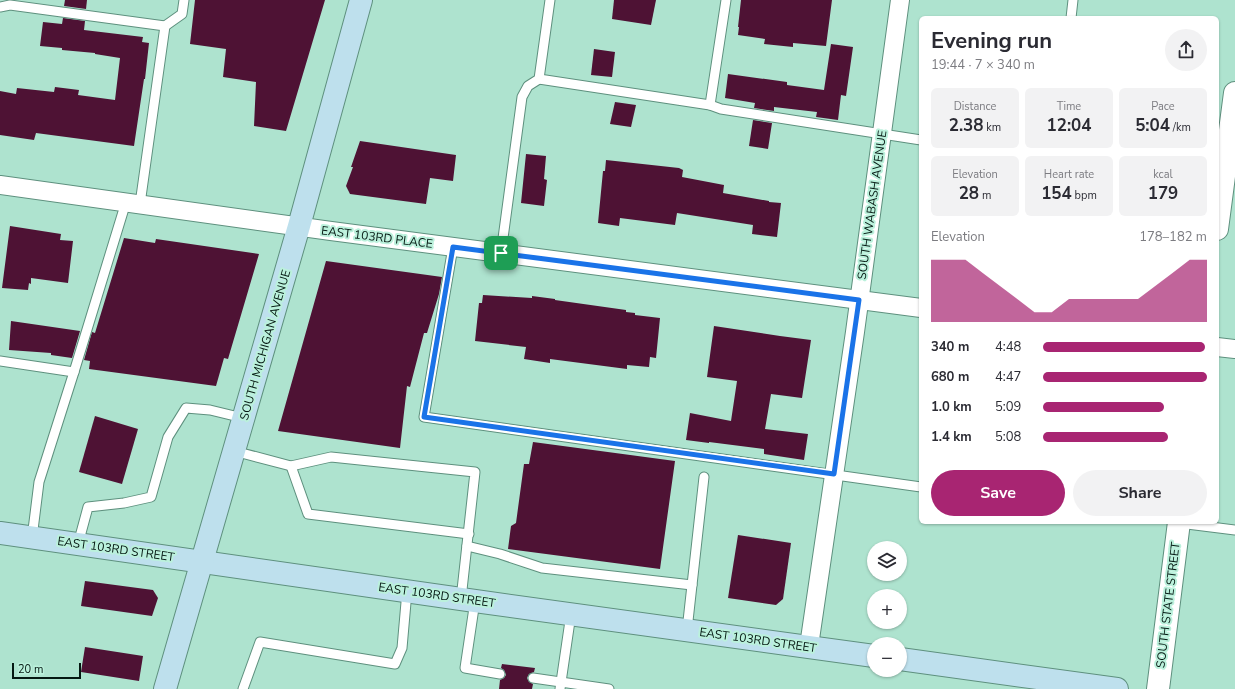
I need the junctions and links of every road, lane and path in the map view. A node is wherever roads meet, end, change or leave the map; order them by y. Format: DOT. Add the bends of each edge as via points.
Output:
graph roads {
  1 [pos="184,0"];
  2 [pos="361,0"];
  3 [pos="550,0"];
  4 [pos="726,0"];
  5 [pos="900,0"];
  6 [pos="1073,0"];
  7 [pos="11,2"];
  8 [pos="0,7"];
  9 [pos="1071,16"];
  10 [pos="165,26"];
  11 [pos="539,79"];
  12 [pos="1235,92"];
  13 [pos="710,104"];
  14 [pos="882,134"];
  15 [pos="919,140"];
  16 [pos="1220,182"];
  17 [pos="0,185"];
  18 [pos="1219,198"];
  19 [pos="133,203"];
  20 [pos="299,226"];
  21 [pos="453,247"];
  22 [pos="501,253"];
  23 [pos="859,300"];
  24 [pos="919,308"];
  25 [pos="1219,347"];
  26 [pos="1235,349"];
  27 [pos="0,361"];
  28 [pos="74,372"];
  29 [pos="243,418"];
  30 [pos="234,451"];
  31 [pos="291,466"];
  32 [pos="834,474"];
  33 [pos="704,477"];
  34 [pos="919,487"];
  35 [pos="1177,524"];
  36 [pos="1192,524"];
  37 [pos="1235,530"];
  38 [pos="0,533"];
  39 [pos="469,534"];
  40 [pos="32,538"];
  41 [pos="78,544"];
  42 [pos="467,546"];
  43 [pos="202,561"];
  44 [pos="692,586"];
  45 [pos="407,591"];
  46 [pos="468,600"];
  47 [pos="571,614"];
  48 [pos="687,630"];
  49 [pos="808,646"];
  50 [pos="867,655"];
  51 [pos="907,660"];
  52 [pos="500,674"];
  53 [pos="533,678"];
  54 [pos="560,686"];
  55 [pos="165,689"];
  56 [pos="243,689"];
  57 [pos="609,689"];
  58 [pos="1117,689"];
  59 [pos="1158,689"];
  1 -- 10 [label="lane" via="182,14"];
  2 -- 20 [label="main road, SOUTH MICHIGAN AVENUE"];
  3 -- 11 [label="lane"];
  4 -- 13 [label="lane"];
  5 -- 14 [label="street, SOUTH WABASH AVENUE"];
  6 -- 9 [label="lane"];
  7 -- 8 [label="lane"];
  7 -- 10 [label="lane"];
  10 -- 19 [label="lane"];
  11 -- 13 [label="lane"];
  11 -- 22 [label="lane" via="528,86 522,97"];
  12 -- 16 [label="street"];
  13 -- 14 [label="lane" via="721,109"];
  14 -- 15 [label="lane"];
  14 -- 23 [label="street, SOUTH WABASH AVENUE"];
  16 -- 18 [label="street"];
  17 -- 19 [label="street, EAST 103RD PLACE"];
  19 -- 20 [label="street, EAST 103RD PLACE"];
  19 -- 28 [label="lane"];
  20 -- 21 [label="street, EAST 103RD PLACE"];
  20 -- 29 [label="main road, SOUTH MICHIGAN AVENUE"];
  21 -- 22 [label="street, EAST 103RD PLACE"];
  21 -- 32 [label="lane" via="424,417"];
  22 -- 23 [label="street, EAST 103RD PLACE"];
  23 -- 24 [label="street, EAST 103RD PLACE"];
  23 -- 32 [label="street, SOUTH WABASH AVENUE"];
  25 -- 26 [label="street"];
  27 -- 28 [label="lane"];
  28 -- 40 [label="lane" via="39,482"];
  29 -- 30 [label="main road, SOUTH MICHIGAN AVENUE"];
  29 -- 41 [label="lane" via="210,410 186,408 168,437 151,497 88,507"];
  30 -- 31 [label="lane"];
  30 -- 43 [label="main road, SOUTH MICHIGAN AVENUE"];
  31 -- 39 [label="lane" via="308,514"];
  31 -- 39 [label="lane" via="331,457 475,472"];
  32 -- 34 [label="lane"];
  32 -- 49 [label="street, SOUTH WABASH AVENUE"];
  33 -- 44 [label="lane"];
  35 -- 59 [label="street, SOUTH STATE STREET"];
  36 -- 37 [label="lane"];
  38 -- 40 [label="main road, EAST 103RD STREET"];
  39 -- 42 [label="lane"];
  40 -- 41 [label="main road, EAST 103RD STREET"];
  41 -- 43 [label="main road, EAST 103RD STREET"];
  42 -- 44 [label="lane" via="542,568"];
  42 -- 46 [label="lane"];
  43 -- 45 [label="main road, EAST 103RD STREET"];
  43 -- 55 [label="main road, SOUTH MICHIGAN AVENUE"];
  44 -- 48 [label="lane"];
  45 -- 46 [label="main road, EAST 103RD STREET"];
  45 -- 56 [label="lane" via="402,648 395,664 260,642"];
  46 -- 47 [label="main road, EAST 103RD STREET"];
  46 -- 52 [label="lane" via="465,668"];
  47 -- 48 [label="main road, EAST 103RD STREET"];
  47 -- 54 [label="lane"];
  48 -- 49 [label="main road, EAST 103RD STREET"];
  49 -- 50 [label="main road, EAST 103RD STREET"];
  51 -- 58 [label="main road"];
  53 -- 54 [label="lane"];
  54 -- 57 [label="lane"];
}
